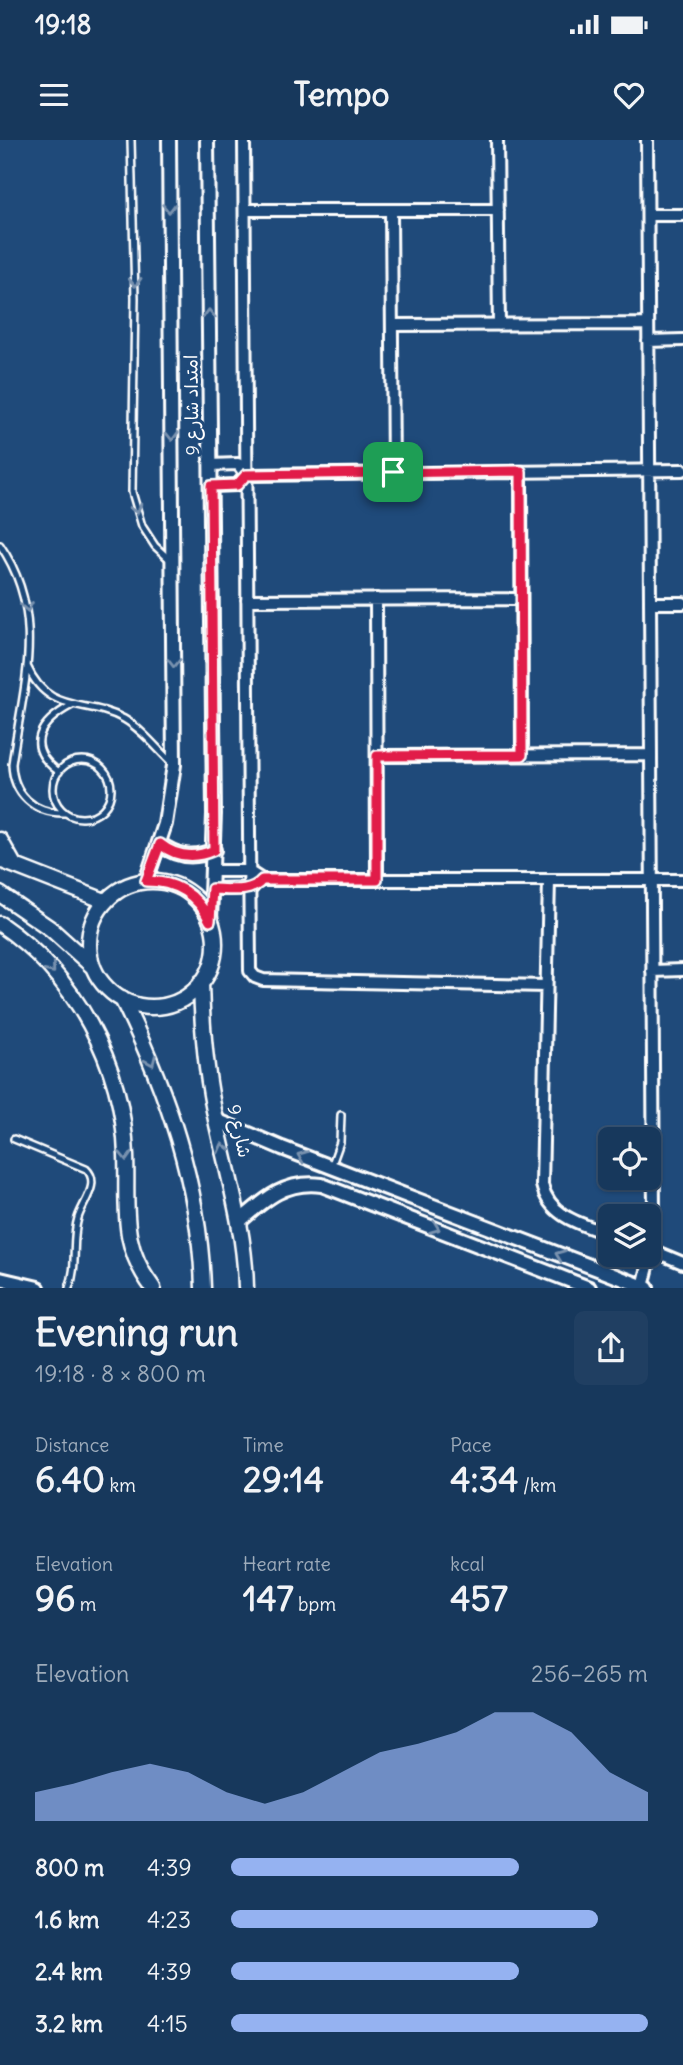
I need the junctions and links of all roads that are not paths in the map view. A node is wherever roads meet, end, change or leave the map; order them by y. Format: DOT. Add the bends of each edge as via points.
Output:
graph roads {
  1 [pos="131,140"];
  2 [pos="169,140"];
  3 [pos="207,140"];
  4 [pos="244,140"];
  5 [pos="498,140"];
  6 [pos="647,140"];
  7 [pos="245,210"];
  8 [pos="391,210"];
  9 [pos="498,210"];
  10 [pos="648,215"];
  11 [pos="683,215"];
  12 [pos="648,324"];
  13 [pos="392,325"];
  14 [pos="499,325"];
  15 [pos="683,340"];
  16 [pos="648,341"];
  17 [pos="210,465"];
  18 [pos="683,470"];
  19 [pos="521,471"];
  20 [pos="649,471"];
  21 [pos="393,472"];
  22 [pos="246,475"];
  23 [pos="211,486"];
  24 [pos="0,545"];
  25 [pos="173,561"];
  26 [pos="376,599"];
  27 [pos="521,599"];
  28 [pos="247,600"];
  29 [pos="650,603"];
  30 [pos="683,603"];
  31 [pos="27,666"];
  32 [pos="72,705"];
  33 [pos="522,755"];
  34 [pos="651,755"];
  35 [pos="377,756"];
  36 [pos="174,765"];
  37 [pos="59,772"];
  38 [pos="65,813"];
  39 [pos="0,839"];
  40 [pos="160,844"];
  41 [pos="214,850"];
  42 [pos="7,862"];
  43 [pos="248,871"];
  44 [pos="213,872"];
  45 [pos="262,880"];
  46 [pos="377,880"];
  47 [pos="549,880"];
  48 [pos="652,880"];
  49 [pos="683,880"];
  50 [pos="146,881"];
  51 [pos="212,889"];
  52 [pos="248,889"];
  53 [pos="0,894"];
  54 [pos="105,901"];
  55 [pos="210,921"];
  56 [pos="0,924"];
  57 [pos="94,968"];
  58 [pos="683,970"];
  59 [pos="652,971"];
  60 [pos="201,982"];
  61 [pos="547,986"];
  62 [pos="122,999"];
  63 [pos="341,1115"];
  64 [pos="216,1120"];
  65 [pos="14,1139"];
  66 [pos="331,1167"];
  67 [pos="404,1195"];
  68 [pos="654,1204"];
  69 [pos="397,1213"];
  70 [pos="240,1221"];
  71 [pos="598,1230"];
  72 [pos="661,1254"];
  73 [pos="683,1263"];
  74 [pos="648,1267"];
  75 [pos="0,1279"];
  76 [pos="248,1285"];
  77 [pos="645,1287"];
  78 [pos="38,1288"];
  79 [pos="69,1288"];
  80 [pos="153,1288"];
  81 [pos="203,1288"];
  82 [pos="589,1288"];
  1 -- 25 [label="lane, one-way" via="135,287 132,492 142,526 155,546"];
  2 -- 25 [label="street, امتداد شارع 9, one-way"];
  17 -- 3 [label="street, امتداد شارع 9, one-way"];
  4 -- 7 [label="street"];
  5 -- 9 [label="street"];
  6 -- 10 [label="street"];
  7 -- 8 [label="street"];
  7 -- 22 [label="street"];
  8 -- 9 [label="street"];
  8 -- 13 [label="street"];
  9 -- 14 [label="street"];
  10 -- 11 [label="street"];
  10 -- 12 [label="street"];
  12 -- 14 [label="street"];
  12 -- 16 [label="street"];
  13 -- 14 [label="street"];
  13 -- 21 [label="street"];
  15 -- 16 [label="street"];
  16 -- 20 [label="street"];
  17 -- 22 [label="street" via="238,464"];
  17 -- 23 [label="street, امتداد شارع 9"];
  18 -- 20 [label="street"];
  19 -- 20 [label="street"];
  19 -- 21 [label="street"];
  19 -- 27 [label="street"];
  20 -- 29 [label="street"];
  21 -- 22 [label="street"];
  22 -- 23 [label="street" via="237,485"];
  22 -- 28 [label="street"];
  23 -- 41 [label="street, امتداد شارع 9"];
  24 -- 31 [label="lane, one-way" via="20,581 27,609"];
  25 -- 36 [label="street, امتداد شارع 9, one-way"];
  26 -- 27 [label="street"];
  26 -- 28 [label="street"];
  26 -- 35 [label="street"];
  27 -- 33 [label="street"];
  28 -- 43 [label="street"];
  29 -- 30 [label="street"];
  29 -- 34 [label="street"];
  31 -- 32 [label="lane" via="41,689"];
  31 -- 38 [label="lane" via="12,764 14,779 24,798 36,808"];
  32 -- 36 [label="lane" via="103,710 124,720"];
  32 -- 37 [label="lane" via="49,719 40,737 43,757"];
  33 -- 34 [label="street"];
  33 -- 35 [label="street"];
  34 -- 48 [label="street"];
  35 -- 46 [label="street"];
  36 -- 40 [label="street, امتداد شارع 9"];
  37 -- 38 [label="lane" via="53,794"];
  37 -- 38 [label="lane" via="77,761 92,762 104,771 110,785 109,800 93,816"];
  39 -- 42 [label="main road"];
  40 -- 41 [label="street" via="190,856"];
  40 -- 50 [label="street, امتداد شارع 9"];
  41 -- 44 [label="street, امتداد شارع 9"];
  42 -- 54 [label="main road"];
  43 -- 44 [label="street"];
  43 -- 45 [label="street"];
  43 -- 52 [label="street"];
  44 -- 51 [label="street, امتداد شارع 9"];
  45 -- 46 [label="street"];
  45 -- 52 [label="street"];
  46 -- 47 [label="street"];
  47 -- 48 [label="street"];
  47 -- 61 [label="street"];
  48 -- 49 [label="street"];
  48 -- 59 [label="street"];
  50 -- 54 [label="main road"];
  50 -- 55 [label="main road" via="184,890"];
  51 -- 52 [label="street"];
  51 -- 55 [label="street, امتداد شارع 9"];
  52 -- 61 [label="street" via="249,967 259,979"];
  53 -- 57 [label="main road" via="51,929"];
  54 -- 57 [label="main road" via="91,928"];
  55 -- 60 [label="main road" via="213,953"];
  56 -- 80 [label="main road, one-way" via="40,957 68,990 101,1047 116,1089 125,1143 127,1228 136,1258"];
  57 -- 62 [label="main road" via="105,986"];
  58 -- 59 [label="street"];
  59 -- 68 [label="street"];
  60 -- 62 [label="main road" via="185,997 165,1005 143,1006"];
  60 -- 64 [label="main road, شارع 9"];
  61 -- 71 [label="street" via="544,1194 559,1214"];
  62 -- 81 [label="main road, one-way" via="162,1088 182,1150"];
  63 -- 66 [label="lane" via="340,1142"];
  66 -- 64 [label="street, one-way"];
  70 -- 64 [label="main road, شارع 9, one-way"];
  65 -- 79 [label="lane" via="86,1169 93,1178 74,1232"];
  66 -- 67 [label="street"];
  67 -- 69 [label="street"];
  77 -- 67 [label="street, one-way"];
  69 -- 70 [label="street" via="330,1187 304,1183 270,1195"];
  69 -- 82 [label="street, one-way"];
  70 -- 76 [label="main road, شارع 9"];
  72 -- 73 [label="street"];
  74 -- 77 [label="street"];
  75 -- 78 [label="street"];
}
